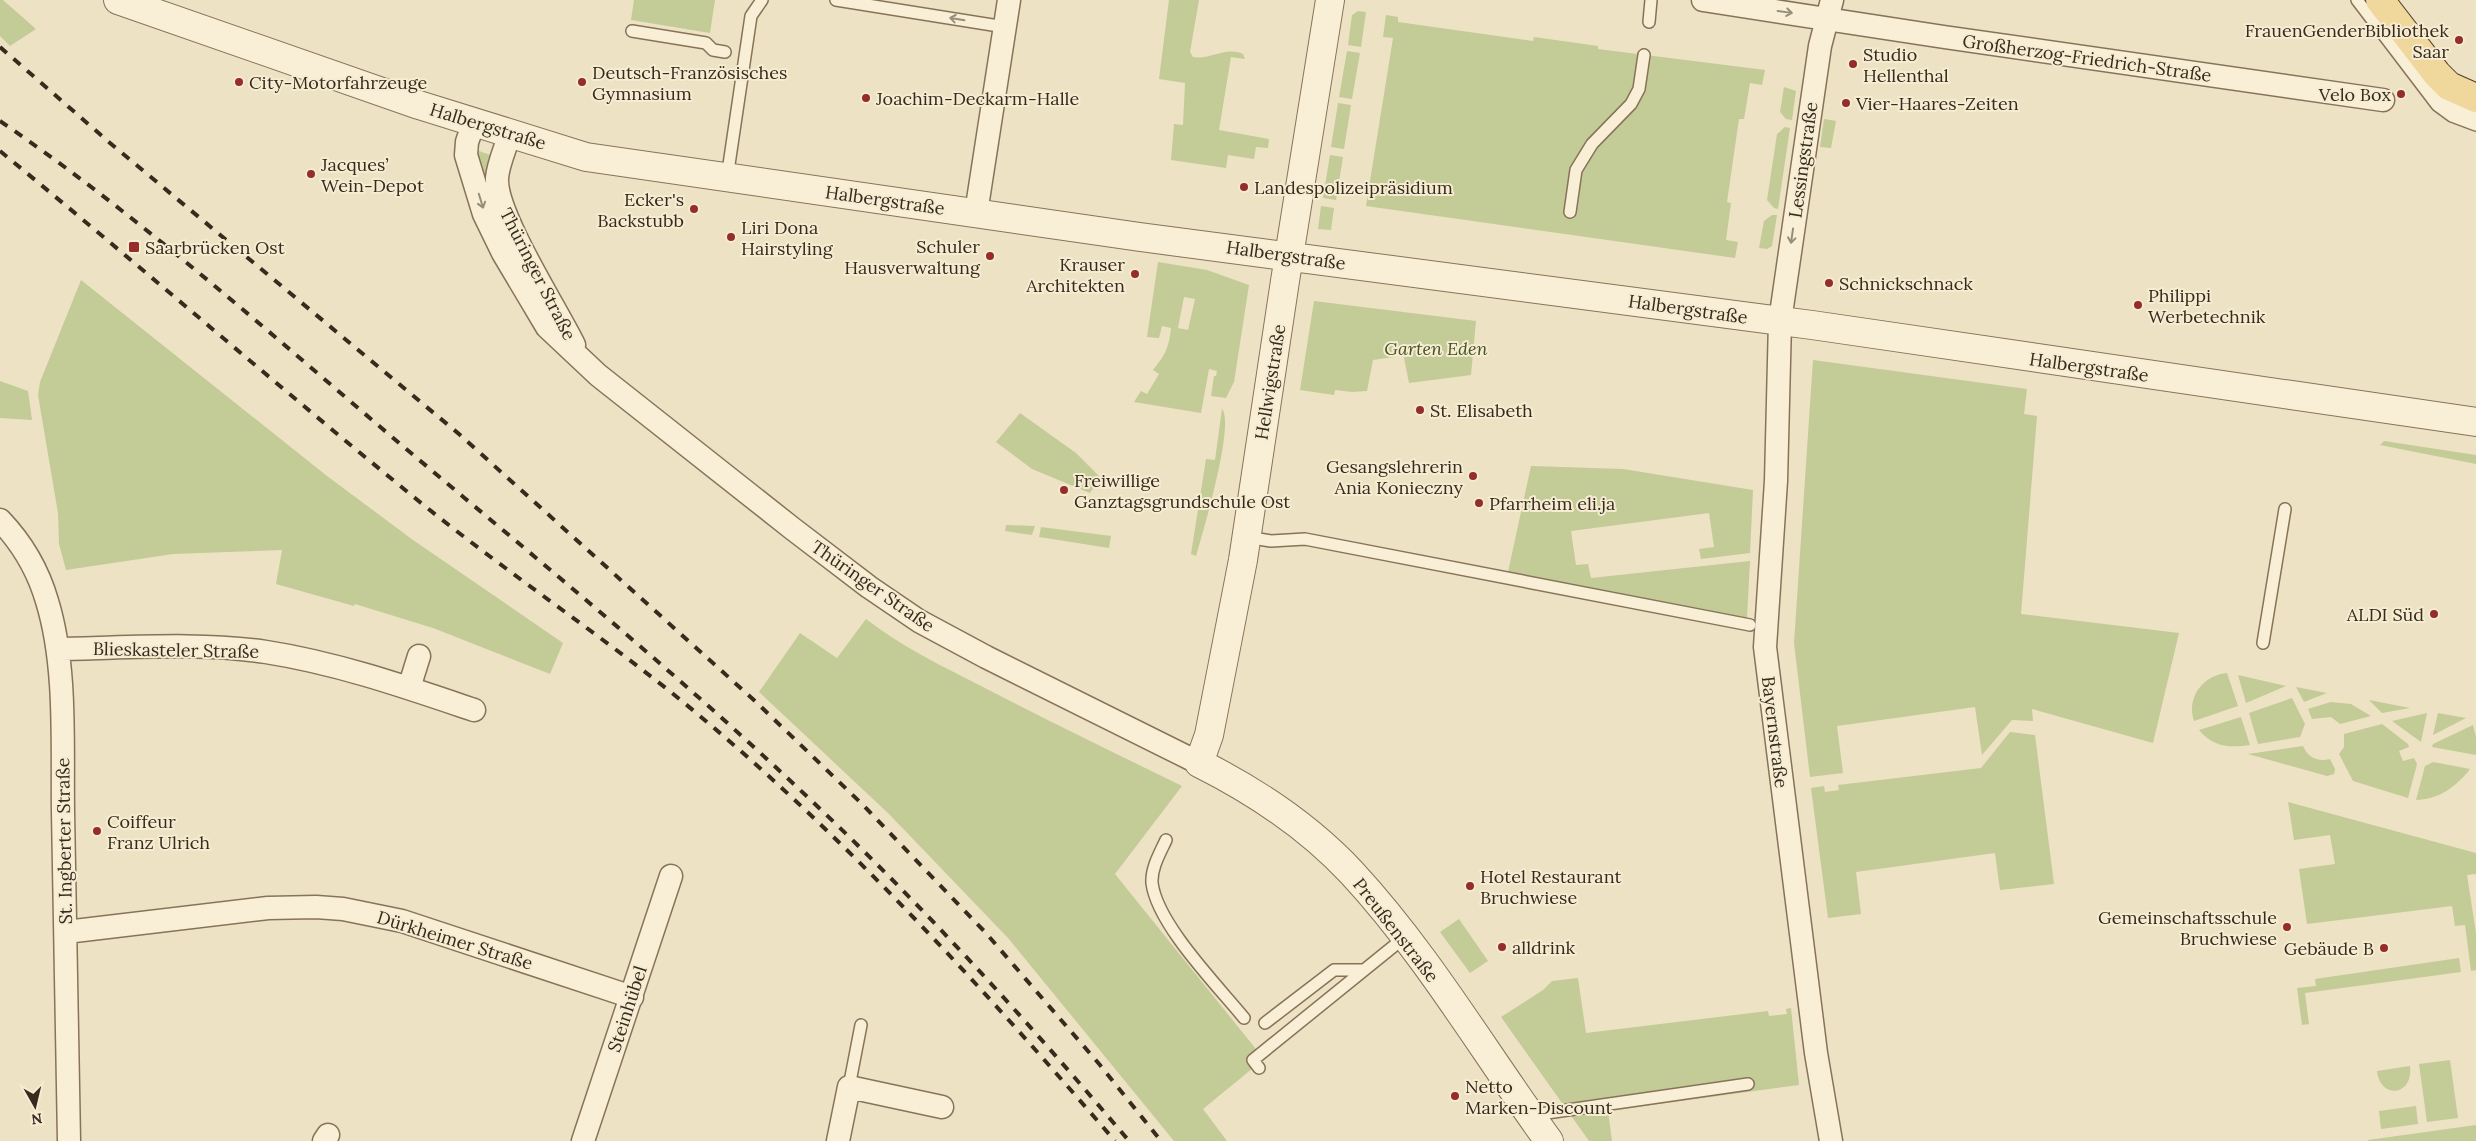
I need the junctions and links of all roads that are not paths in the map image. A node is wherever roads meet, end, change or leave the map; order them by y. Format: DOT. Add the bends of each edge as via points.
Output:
graph roads {
  1 [pos="118,0"];
  2 [pos="762,0"];
  3 [pos="836,0"];
  4 [pos="1009,0"];
  5 [pos="1330,0"];
  6 [pos="1651,0"];
  7 [pos="1703,0"];
  8 [pos="2357,0"];
  9 [pos="2368,0"];
  10 [pos="2380,0"];
  11 [pos="1830,10"];
  12 [pos="1649,22"];
  13 [pos="1005,27"];
  14 [pos="632,31"];
  15 [pos="724,52"];
  16 [pos="1644,55"];
  17 [pos="2476,98"];
  18 [pos="2383,100"];
  19 [pos="2476,116"];
  20 [pos="474,122"];
  21 [pos="2476,125"];
  22 [pos="510,133"];
  23 [pos="727,178"];
  24 [pos="1570,212"];
  25 [pos="976,213"];
  26 [pos="1289,255"];
  27 [pos="1780,321"];
  28 [pos="581,357"];
  29 [pos="2476,422"];
  30 [pos="2285,509"];
  31 [pos="0,520"];
  32 [pos="1246,537"];
  33 [pos="1750,625"];
  34 [pos="2263,644"];
  35 [pos="58,649"];
  36 [pos="419,656"];
  37 [pos="409,688"];
  38 [pos="474,710"];
  39 [pos="1200,763"];
  40 [pos="1166,840"];
  41 [pos="671,876"];
  42 [pos="66,932"];
  43 [pos="1405,937"];
  44 [pos="1364,970"];
  45 [pos="632,997"];
  46 [pos="1244,1018"];
  47 [pos="1265,1024"];
  48 [pos="861,1025"];
  49 [pos="1259,1068"];
  50 [pos="1748,1084"];
  51 [pos="849,1087"];
  52 [pos="942,1107"];
  53 [pos="1531,1115"];
  54 [pos="69,1141"];
  55 [pos="583,1141"];
  56 [pos="838,1141"];
  57 [pos="1549,1141"];
  58 [pos="1830,1141"];
  1 -- 20 [label="street, Halbergstraße"];
  2 -- 23 [label="lane" via="752,16"];
  13 -- 3 [label="lane, one-way"];
  4 -- 13 [label="street"];
  5 -- 26 [label="street, Hellwigstraße"];
  6 -- 12 [label="lane"];
  7 -- 11 [label="street, Großherzog-Friedrich-Straße, one-way"];
  8 -- 21 [label="lane" via="2438,106 2452,116"];
  9 -- 19 [label="lane" via="2444,99"];
  10 -- 17 [label="main road" via="2437,74 2449,86"];
  11 -- 18 [label="street, Großherzog-Friedrich-Straße"];
  11 -- 27 [label="street, Lessingstraße, one-way" via="1820,46"];
  13 -- 25 [label="street"];
  14 -- 15 [label="lane" via="706,43 713,50"];
  16 -- 24 [label="lane" via="1639,90 1631,104 1592,144 1576,170"];
  20 -- 22 [label="street, Halbergstraße"];
  20 -- 28 [label="street, Thüringer Straße, one-way" via="466,155 484,214 547,327"];
  22 -- 23 [label="street, Halbergstraße" via="586,157"];
  22 -- 28 [label="street, Thüringer Straße" via="497,176 498,196"];
  23 -- 25 [label="street, Halbergstraße"];
  25 -- 26 [label="street, Halbergstraße"];
  26 -- 27 [label="street, Halbergstraße"];
  26 -- 32 [label="street, Hellwigstraße"];
  27 -- 29 [label="street, Halbergstraße"];
  27 -- 58 [label="street, Bayernstraße" via="1778,452 1765,638 1766,669"];
  28 -- 39 [label="street, Thüringer Straße" via="598,375 780,519 919,621"];
  30 -- 34 [label="lane"];
  31 -- 35 [label="street, St. Ingberter Straße" via="23,548 38,577"];
  32 -- 33 [label="lane" via="1271,541 1305,539"];
  32 -- 39 [label="street, Hellwigstraße" via="1234,616"];
  35 -- 37 [label="street, Blieskasteler Straße" via="165,646 264,652"];
  35 -- 42 [label="street, St. Ingberter Straße"];
  36 -- 37 [label="street"];
  37 -- 38 [label="street, Blieskasteler Straße"];
  39 -- 43 [label="street, Preußenstraße" via="1242,785 1318,842 1351,872"];
  40 -- 46 [label="lane" via="1155,863 1152,882 1160,909 1178,937"];
  41 -- 45 [label="street, Steinhübel"];
  42 -- 45 [label="street, Dürkheimer Straße" via="268,908 343,910 402,921"];
  42 -- 54 [label="street, St. Ingberter Straße"];
  43 -- 44 [label="lane"];
  43 -- 53 [label="street, Preußenstraße"];
  44 -- 47 [label="lane" via="1334,970"];
  44 -- 49 [label="lane" via="1253,1060"];
  45 -- 55 [label="street, Steinhübel"];
  48 -- 51 [label="lane"];
  50 -- 53 [label="lane"];
  51 -- 52 [label="street"];
  51 -- 56 [label="street"];
  53 -- 57 [label="street, Preußenstraße"];
}
